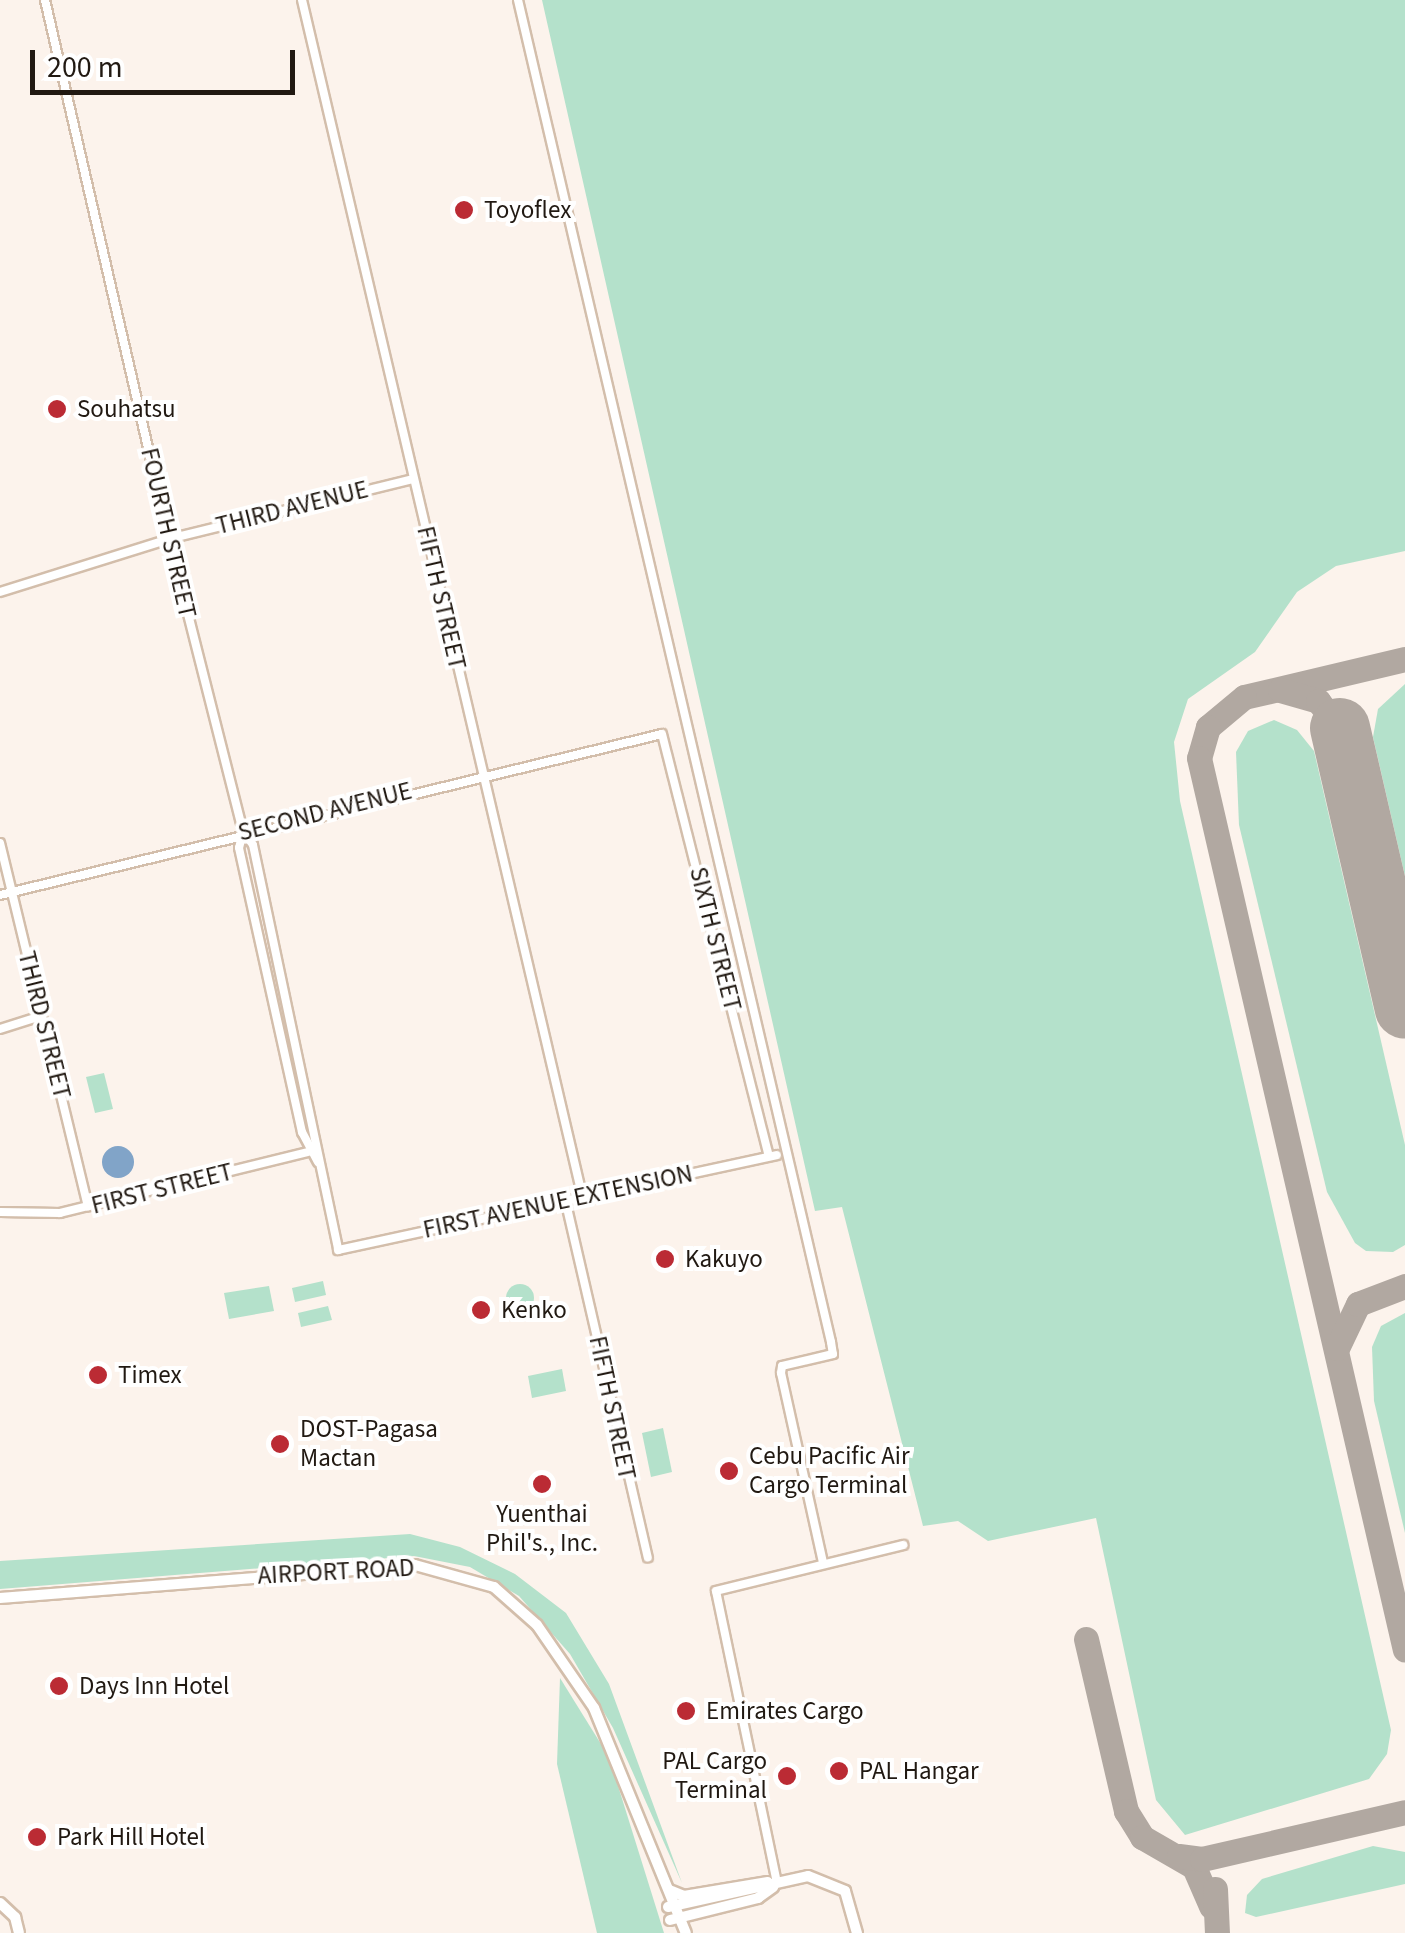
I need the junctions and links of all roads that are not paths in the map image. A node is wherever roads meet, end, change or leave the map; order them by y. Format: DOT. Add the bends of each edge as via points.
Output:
graph roads {
  1 [pos="45,0"];
  2 [pos="302,0"];
  3 [pos="518,0"];
  4 [pos="413,479"];
  5 [pos="169,539"];
  6 [pos="0,592"];
  7 [pos="650,732"];
  8 [pos="482,773"];
  9 [pos="242,832"];
  10 [pos="0,843"];
  11 [pos="11,890"];
  12 [pos="0,895"];
  13 [pos="276,948"];
  14 [pos="262,953"];
  15 [pos="288,1002"];
  16 [pos="274,1006"];
  17 [pos="42,1016"];
  18 [pos="0,1029"];
  19 [pos="301,1061"];
  20 [pos="287,1065"];
  21 [pos="316,1129"];
  22 [pos="302,1132"];
  23 [pos="322,1148"];
  24 [pos="307,1152"];
  25 [pos="773,1156"];
  26 [pos="318,1162"];
  27 [pos="582,1195"];
  28 [pos="565,1198"];
  29 [pos="88,1207"];
  30 [pos="0,1212"];
  31 [pos="903,1545"];
  32 [pos="648,1558"];
  33 [pos="823,1563"];
  34 [pos="0,1598"];
  35 [pos="776,1883"];
  36 [pos="665,1889"];
  37 [pos="0,1903"];
  38 [pos="672,1906"];
  39 [pos="676,1918"];
  40 [pos="18,1933"];
  41 [pos="674,1933"];
  42 [pos="686,1933"];
  43 [pos="857,1933"];
  1 -- 5 [label="street, FOURTH STREET"];
  2 -- 4 [label="street, FIFTH STREET"];
  3 -- 33 [label="street" via="831,1342 833,1354 782,1366 781,1372"];
  4 -- 5 [label="street, THIRD AVENUE"];
  4 -- 8 [label="street, FIFTH STREET"];
  5 -- 6 [label="street, THIRD AVENUE"];
  5 -- 9 [label="street, FOURTH STREET"];
  7 -- 8 [label="street, SECOND AVENUE"];
  7 -- 25 [label="street, SIXTH STREET" via="666,738"];
  8 -- 9 [label="street, SECOND AVENUE"];
  8 -- 27 [label="street, FIFTH STREET"];
  9 -- 11 [label="street, SECOND AVENUE"];
  9 -- 13 [label="street, FOURTH STREET" via="252,844"];
  9 -- 14 [label="street, FOURTH STREET" via="239,848"];
  10 -- 11 [label="street, THIRD STREET"];
  11 -- 12 [label="street, SECOND AVENUE"];
  11 -- 17 [label="street, THIRD STREET"];
  13 -- 14 [label="street"];
  13 -- 15 [label="street, FOURTH STREET"];
  14 -- 16 [label="street, FOURTH STREET"];
  15 -- 16 [label="street"];
  15 -- 19 [label="street, FOURTH STREET"];
  16 -- 20 [label="street, FOURTH STREET"];
  17 -- 18 [label="street"];
  17 -- 29 [label="street, THIRD STREET"];
  19 -- 20 [label="street"];
  19 -- 21 [label="street, FOURTH STREET"];
  20 -- 22 [label="street, FOURTH STREET"];
  21 -- 22 [label="street"];
  21 -- 23 [label="street, FOURTH STREET"];
  22 -- 24 [label="street, FOURTH STREET"];
  23 -- 24 [label="street, FIRST STREET"];
  23 -- 26 [label="street"];
  24 -- 26 [label="street"];
  24 -- 29 [label="street, FIRST STREET"];
  25 -- 27 [label="street, FIRST AVENUE EXTENSION"];
  26 -- 28 [label="street, FIRST AVENUE EXTENSION" via="338,1250"];
  27 -- 28 [label="street, FIRST AVENUE EXTENSION"];
  28 -- 32 [label="street, FIFTH STREET"];
  29 -- 30 [label="street, FIRST STREET"];
  31 -- 33 [label="street"];
  33 -- 35 [label="street" via="716,1591"];
  34 -- 36 [label="street, AIRPORT ROAD" via="354,1566 416,1565 472,1576 519,1604 594,1708"];
  35 -- 36 [label="street" via="744,1882 684,1896"];
  35 -- 38 [label="street"];
  35 -- 39 [label="street" via="758,1898"];
  35 -- 43 [label="street" via="808,1876 839,1884"];
  36 -- 38 [label="street, AIRPORT ROAD"];
  37 -- 40 [label="street" via="15,1917"];
  38 -- 39 [label="street, AIRPORT ROAD"];
  39 -- 41 [label="street, AIRPORT ROAD"];
  39 -- 42 [label="street, AIRPORT ROAD"];
}
